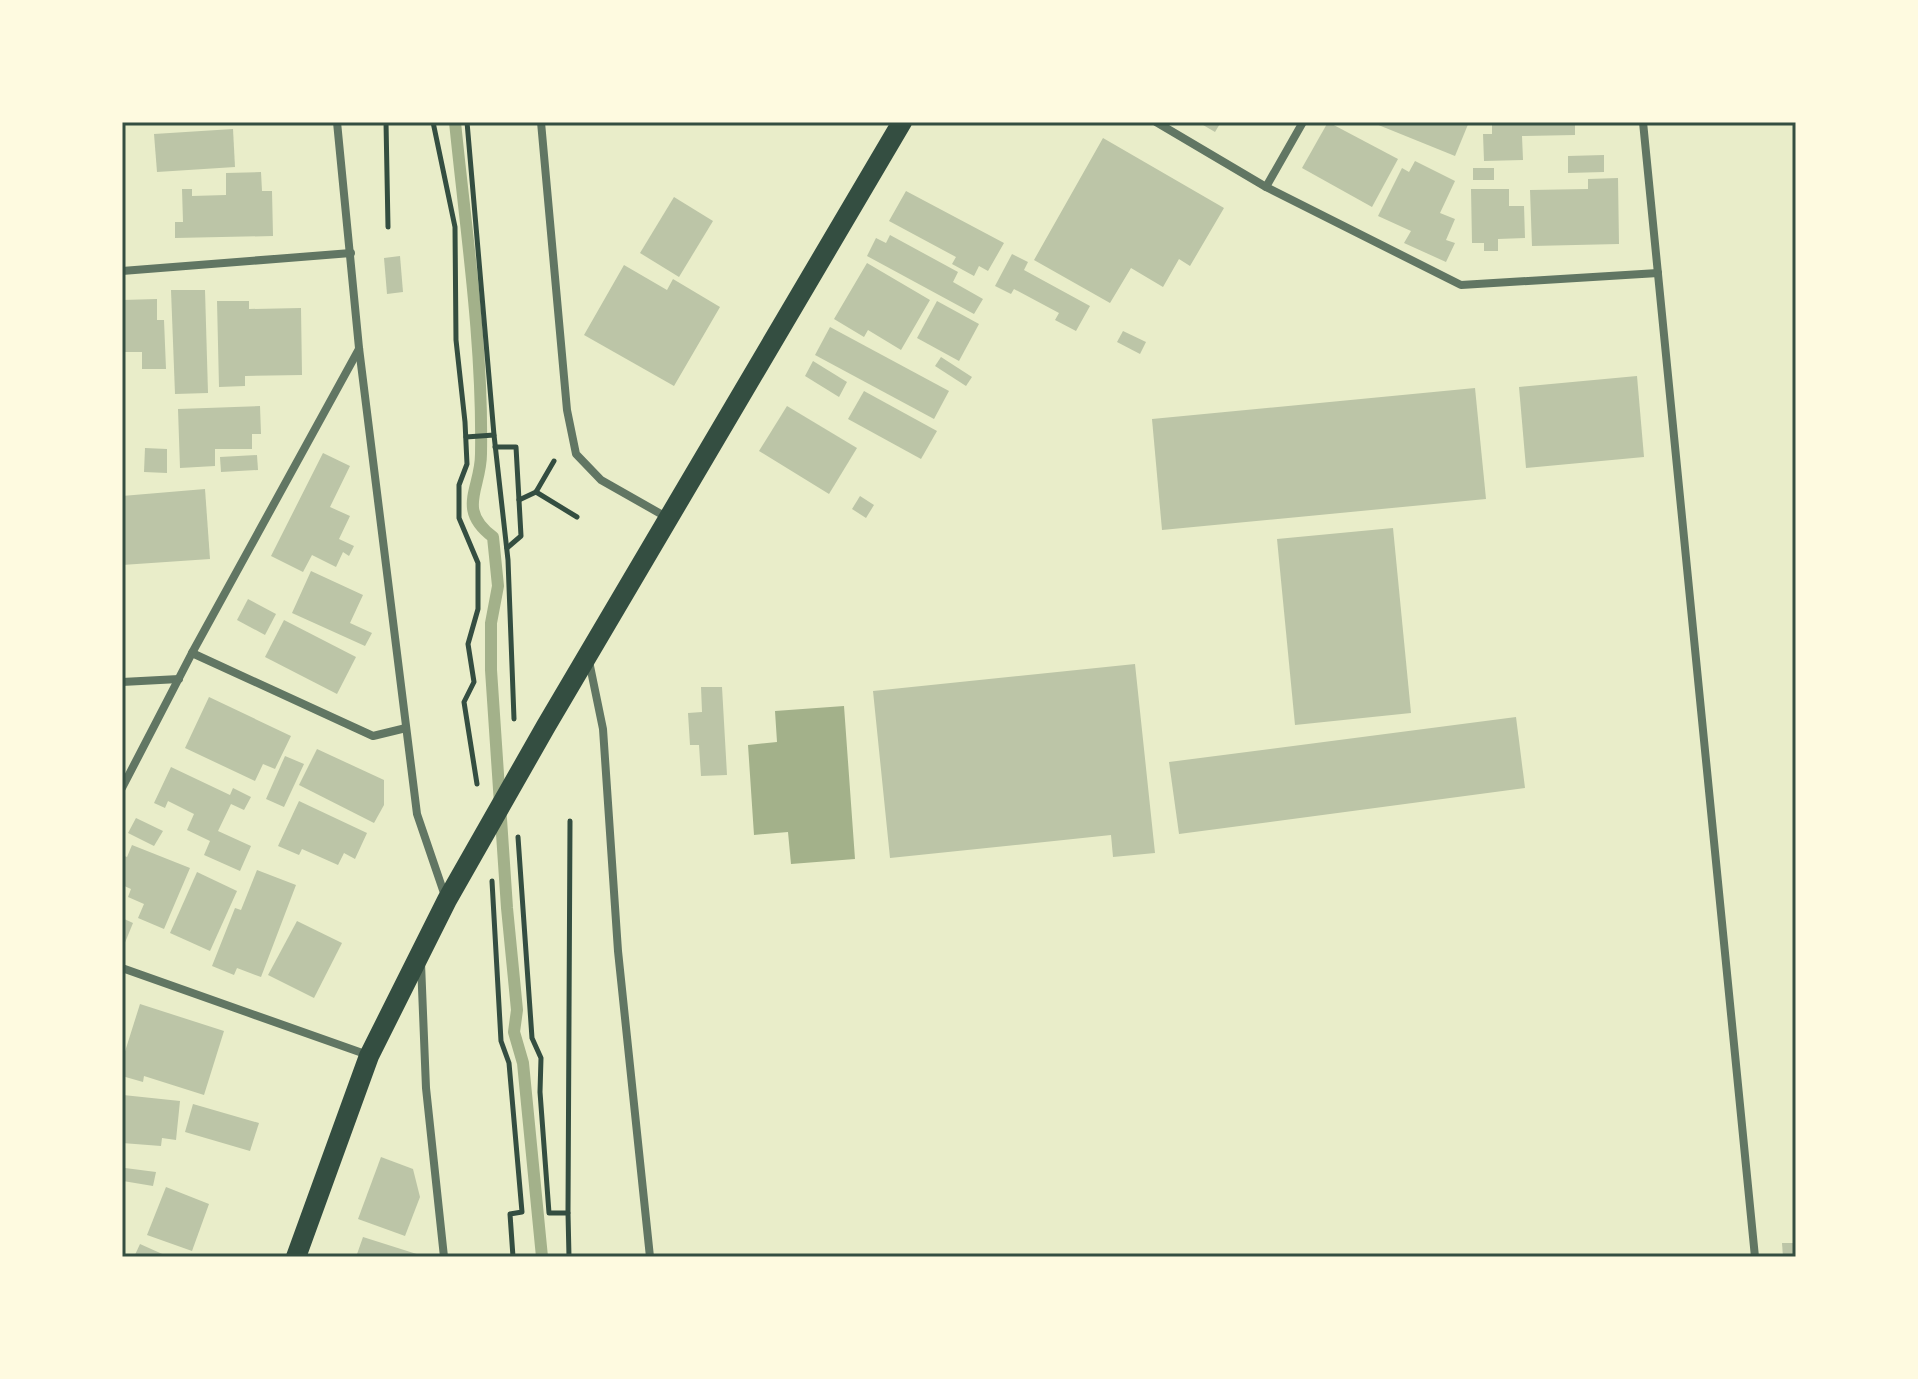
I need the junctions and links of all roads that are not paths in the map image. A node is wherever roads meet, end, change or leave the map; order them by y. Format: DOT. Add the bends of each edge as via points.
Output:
graph roads {
  1 [pos="337,122"];
  2 [pos="541,122"];
  3 [pos="902,122"];
  4 [pos="1156,122"];
  5 [pos="1303,122"];
  6 [pos="1643,122"];
  7 [pos="1266,187"];
  8 [pos="351,253"];
  9 [pos="122,271"];
  10 [pos="1658,273"];
  11 [pos="359,348"];
  12 [pos="669,519"];
  13 [pos="192,653"];
  14 [pos="588,657"];
  15 [pos="179,679"];
  16 [pos="122,682"];
  17 [pos="406,728"];
  18 [pos="122,788"];
  19 [pos="447,900"];
  20 [pos="420,953"];
  21 [pos="122,968"];
  22 [pos="369,1056"];
  23 [pos="296,1257"];
  24 [pos="444,1257"];
  25 [pos="650,1257"];
  26 [pos="1755,1257"];
  1 -- 8 [label="street"];
  2 -- 12 [label="street" via="567,410 576,454 601,480"];
  3 -- 12 [label="main road"];
  4 -- 7 [label="street"];
  5 -- 7 [label="street"];
  6 -- 10 [label="street"];
  7 -- 10 [label="street" via="1461,285"];
  8 -- 9 [label="street"];
  8 -- 11 [label="street"];
  10 -- 26 [label="street"];
  11 -- 13 [label="street"];
  11 -- 17 [label="street"];
  12 -- 14 [label="main road"];
  13 -- 15 [label="street"];
  13 -- 17 [label="street" via="373,736"];
  14 -- 19 [label="main road"];
  14 -- 25 [label="street" via="603,729 618,951"];
  15 -- 16 [label="street"];
  15 -- 18 [label="street"];
  17 -- 19 [label="street" via="417,814"];
  19 -- 20 [label="main road"];
  20 -- 22 [label="main road"];
  20 -- 24 [label="street" via="426,1088"];
  21 -- 22 [label="street"];
  22 -- 23 [label="main road"];
}
